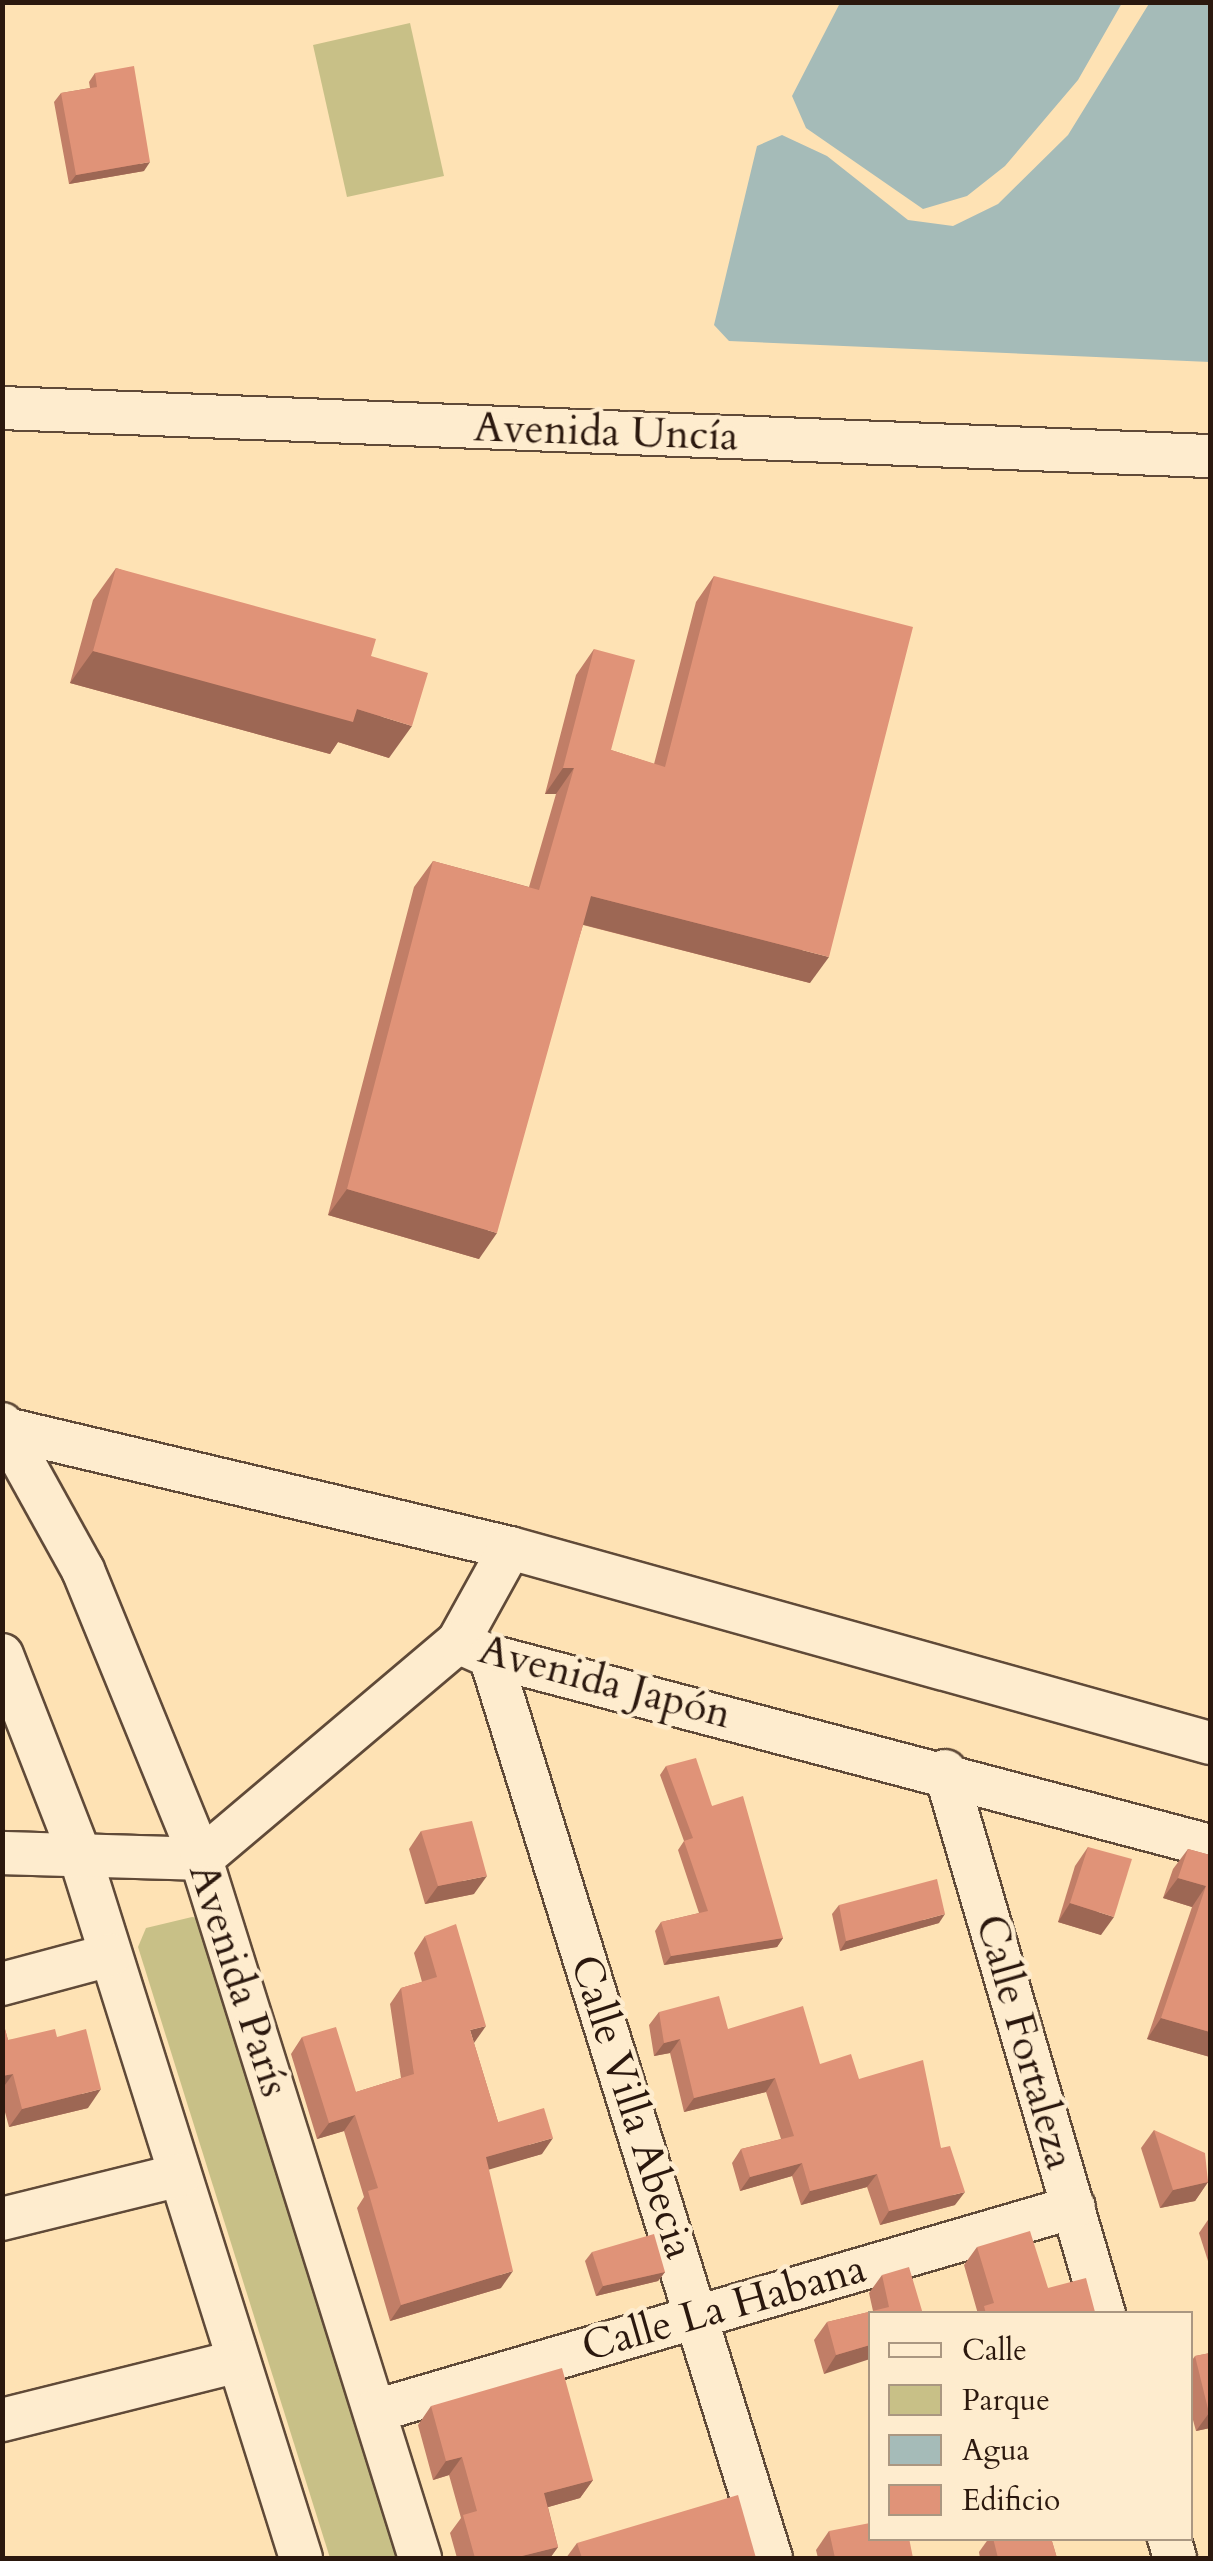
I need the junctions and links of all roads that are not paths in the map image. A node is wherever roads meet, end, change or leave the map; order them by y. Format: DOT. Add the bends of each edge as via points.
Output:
graph roads {
  1 [pos="2,408"];
  2 [pos="1210,456"];
  3 [pos="3,1426"];
  4 [pos="510,1548"];
  5 [pos="474,1649"];
  6 [pos="2,1655"];
  7 [pos="12,1721"];
  8 [pos="1210,1743"];
  9 [pos="944,1771"];
  10 [pos="1210,1846"];
  11 [pos="2,1853"];
  12 [pos="79,1854"];
  13 [pos="201,1859"];
  14 [pos="110,1955"];
  15 [pos="2,1984"];
  16 [pos="180,2175"];
  17 [pos="1074,2207"];
  18 [pos="2,2219"];
  19 [pos="1103,2311"];
  20 [pos="698,2315"];
  21 [pos="238,2361"];
  22 [pos="375,2411"];
  23 [pos="2,2420"];
  24 [pos="301,2558"];
  25 [pos="420,2558"];
  26 [pos="771,2558"];
  1 -- 2 [label="street, Avenida Uncía"];
  3 -- 4 [label="street"];
  3 -- 13 [label="street, Avenida París" via="83,1570"];
  4 -- 5 [label="street"];
  4 -- 8 [label="street"];
  5 -- 9 [label="street, Avenida Japón"];
  5 -- 13 [label="street, Avenida Japón"];
  5 -- 20 [label="street, Calle Villa Abecia"];
  6 -- 7 [label="street"];
  7 -- 12 [label="street"];
  9 -- 10 [label="street, Avenida Japón"];
  9 -- 17 [label="street, Calle Fortaleza"];
  11 -- 12 [label="street"];
  12 -- 13 [label="street"];
  12 -- 14 [label="street"];
  13 -- 22 [label="street, Avenida París"];
  14 -- 15 [label="street"];
  14 -- 16 [label="street"];
  16 -- 18 [label="street"];
  16 -- 21 [label="street"];
  17 -- 19 [label="street, Calle Fortaleza"];
  17 -- 20 [label="street, Calle La Habana"];
  20 -- 22 [label="street, Calle La Habana"];
  20 -- 26 [label="street, Calle Villa Abecia"];
  21 -- 23 [label="street"];
  21 -- 24 [label="street"];
  22 -- 25 [label="street, Avenida París"];
}
